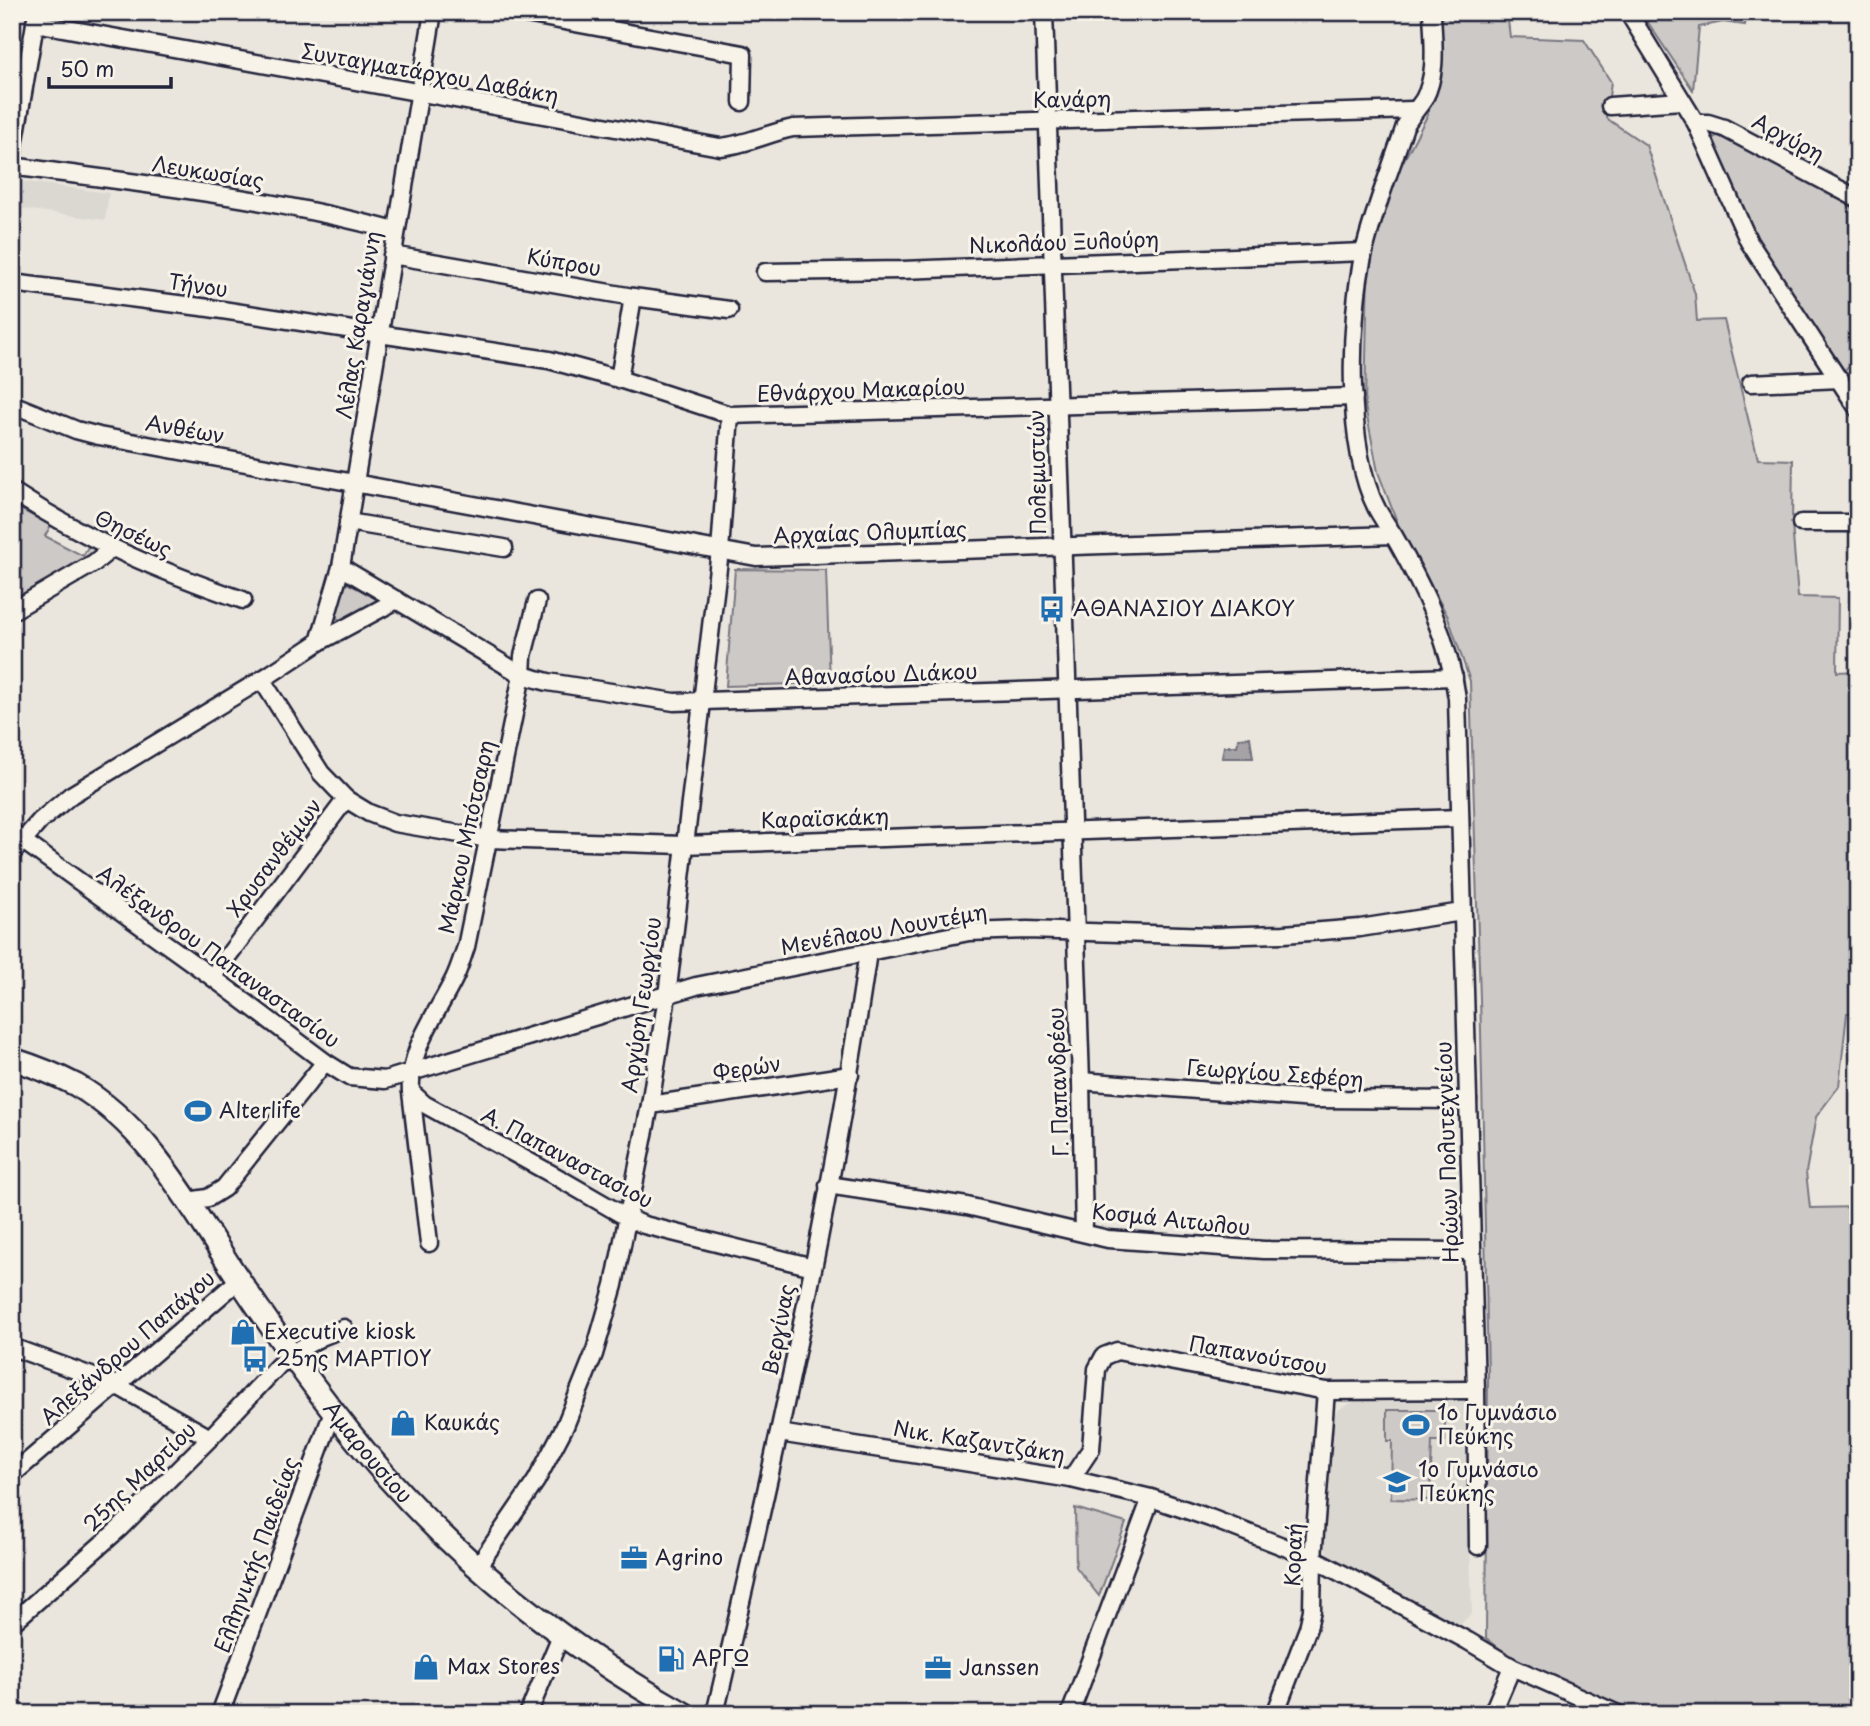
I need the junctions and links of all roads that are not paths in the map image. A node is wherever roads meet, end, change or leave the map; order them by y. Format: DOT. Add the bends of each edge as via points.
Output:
graph roads {
  1 [pos="433,12"];
  2 [pos="515,12"];
  3 [pos="1044,12"];
  4 [pos="1432,12"];
  5 [pos="1628,12"];
  6 [pos="36,18"];
  7 [pos="420,94"];
  8 [pos="1682,101"];
  9 [pos="742,102"];
  10 [pos="1610,106"];
  11 [pos="1413,110"];
  12 [pos="16,112"];
  13 [pos="1047,121"];
  14 [pos="1696,123"];
  15 [pos="735,146"];
  16 [pos="12,157"];
  17 [pos="12,166"];
  18 [pos="1858,199"];
  19 [pos="395,231"];
  20 [pos="1364,253"];
  21 [pos="392,255"];
  22 [pos="1053,265"];
  23 [pos="765,272"];
  24 [pos="12,283"];
  25 [pos="633,296"];
  26 [pos="729,310"];
  27 [pos="378,335"];
  28 [pos="618,380"];
  29 [pos="1840,380"];
  30 [pos="1751,383"];
  31 [pos="1354,397"];
  32 [pos="12,404"];
  33 [pos="1057,406"];
  34 [pos="1858,409"];
  35 [pos="730,415"];
  36 [pos="353,484"];
  37 [pos="12,491"];
  38 [pos="348,522"];
  39 [pos="1801,523"];
  40 [pos="1858,523"];
  41 [pos="1393,535"];
  42 [pos="504,548"];
  43 [pos="1061,548"];
  44 [pos="111,549"];
  45 [pos="720,551"];
  46 [pos="341,567"];
  47 [pos="243,600"];
  48 [pos="397,600"];
  49 [pos="537,601"];
  50 [pos="12,611"];
  51 [pos="318,642"];
  52 [pos="522,675"];
  53 [pos="1454,677"];
  54 [pos="262,680"];
  55 [pos="1067,690"];
  56 [pos="702,703"];
  57 [pos="346,799"];
  58 [pos="1460,818"];
  59 [pos="1072,832"];
  60 [pos="489,839"];
  61 [pos="15,842"];
  62 [pos="684,845"];
  63 [pos="1462,912"];
  64 [pos="1074,930"];
  65 [pos="868,952"];
  66 [pos="212,977"];
  67 [pos="667,996"];
  68 [pos="12,1059"];
  69 [pos="325,1062"];
  70 [pos="409,1073"];
  71 [pos="850,1075"];
  72 [pos="1081,1081"];
  73 [pos="411,1092"];
  74 [pos="1468,1100"];
  75 [pos="650,1105"];
  76 [pos="828,1185"];
  77 [pos="188,1201"];
  78 [pos="628,1218"];
  79 [pos="1084,1233"];
  80 [pos="429,1243"];
  81 [pos="1472,1251"];
  82 [pos="813,1267"];
  83 [pos="239,1280"];
  84 [pos="344,1328"];
  85 [pos="12,1348"];
  86 [pos="1118,1352"];
  87 [pos="291,1354"];
  88 [pos="116,1385"];
  89 [pos="1476,1390"];
  90 [pos="1326,1391"];
  91 [pos="333,1412"];
  92 [pos="779,1433"];
  93 [pos="210,1438"];
  94 [pos="12,1475"];
  95 [pos="1071,1479"];
  96 [pos="1151,1498"];
  97 [pos="1478,1546"];
  98 [pos="1312,1558"];
  99 [pos="478,1566"];
  100 [pos="12,1623"];
  101 [pos="562,1633"];
  102 [pos="1512,1667"];
  103 [pos="675,1711"];
  104 [pos="220,1714"];
  105 [pos="528,1714"];
  106 [pos="715,1714"];
  107 [pos="1070,1714"];
  108 [pos="1275,1714"];
  109 [pos="1492,1714"];
  110 [pos="1618,1714"];
  1 -- 7 [label="street, Λέλας Καραγιάννη"];
  2 -- 9 [label="street" via="743,54"];
  3 -- 13 [label="street, Πολεμιστών"];
  4 -- 11 [label="street, Ηρώων Πολυτεχνείου" via="1433,74 1423,100"];
  5 -- 8 [label="street"];
  6 -- 7 [label="street, Συνταγματάρχου Δαβάκη"];
  6 -- 12 [label="street"];
  7 -- 15 [label="street, Συνταγματάρχου Δαβάκη" via="720,148"];
  7 -- 19 [label="street, Λέλας Καραγιάννη"];
  8 -- 10 [label="street"];
  8 -- 14 [label="street"];
  11 -- 13 [label="street, Κανάρη"];
  11 -- 20 [label="street, Ηρώων Πολυτεχνείου"];
  12 -- 16 [label="street"];
  13 -- 15 [label="street, Κανάρη" via="793,128"];
  13 -- 22 [label="street, Πολεμιστών"];
  14 -- 18 [label="street, Αργύρη" via="1724,128"];
  14 -- 29 [label="street" via="1749,242"];
  17 -- 19 [label="street, Λευκωσίας" via="330,213"];
  19 -- 21 [label="street, Λέλας Καραγιάννη"];
  20 -- 22 [label="street, Νικολάου Ξυλούρη"];
  20 -- 31 [label="street, Ηρώων Πολυτεχνείου" via="1356,303"];
  21 -- 25 [label="street, Κύπρου"];
  21 -- 27 [label="street, Λέλας Καραγιάννη"];
  22 -- 23 [label="street, Νικολάου Ξυλούρη"];
  22 -- 33 [label="street, Πολεμιστών"];
  24 -- 27 [label="street, Τήνου"];
  25 -- 26 [label="street, Κύπρου"];
  25 -- 28 [label="street"];
  27 -- 28 [label="street, Εθνάρχου Μακαρίου" via="549,360"];
  27 -- 36 [label="street, Λέλας Καραγιάννη"];
  28 -- 35 [label="street, Εθνάρχου Μακαρίου"];
  29 -- 30 [label="street"];
  29 -- 34 [label="street"];
  31 -- 33 [label="street, Εθνάρχου Μακαρίου"];
  31 -- 41 [label="street, Ηρώων Πολυτεχνείου" via="1360,460 1376,507"];
  32 -- 36 [label="street, Ανθέων" via="99,436"];
  33 -- 35 [label="street, Εθνάρχου Μακαρίου"];
  33 -- 43 [label="street, Πολεμιστών"];
  35 -- 45 [label="street, Αργύρη Γεωργίου"];
  36 -- 38 [label="street, Λέλας Καραγιάννη"];
  36 -- 45 [label="street, Αρχαίας Ολυμπίας"];
  37 -- 44 [label="street, Θησέως"];
  38 -- 42 [label="street"];
  38 -- 46 [label="street, Λέλας Καραγιάννη"];
  39 -- 40 [label="street"];
  41 -- 43 [label="street, Αρχαίας Ολυμπίας"];
  41 -- 53 [label="street, Ηρώων Πολυτεχνείου" via="1436,618"];
  43 -- 45 [label="street, Αρχαίας Ολυμπίας" via="756,557"];
  43 -- 55 [label="street, Πολεμιστών"];
  44 -- 47 [label="street, Θησέως"];
  44 -- 50 [label="street"];
  45 -- 56 [label="street, Αργύρη Γεωργίου"];
  46 -- 48 [label="street, Αθανασίου Διάκου"];
  46 -- 51 [label="street, Λέλας Καραγιάννη"];
  48 -- 51 [label="street"];
  48 -- 52 [label="street, Αθανασίου Διάκου"];
  49 -- 52 [label="street, Μάρκου Μπότσαρη"];
  51 -- 54 [label="street"];
  52 -- 56 [label="street, Αθανασίου Διάκου"];
  52 -- 60 [label="street, Μάρκου Μπότσαρη"];
  53 -- 55 [label="street, Αθανασίου Διάκου"];
  53 -- 58 [label="street, Ηρώων Πολυτεχνείου"];
  54 -- 57 [label="street, Καραϊσκάκη" via="321,773"];
  54 -- 61 [label="street" via="71,795"];
  55 -- 56 [label="street, Αθανασίου Διάκου"];
  55 -- 59 [label="street, Πολεμιστών"];
  56 -- 62 [label="street, Αργύρη Γεωργίου"];
  57 -- 60 [label="street, Καραϊσκάκη" via="395,823"];
  57 -- 66 [label="street, Χρυσανθέμων"];
  58 -- 59 [label="street, Καραϊσκάκη"];
  58 -- 63 [label="street, Ηρώων Πολυτεχνείου"];
  59 -- 62 [label="street, Καραϊσκάκη"];
  59 -- 64 [label="street, Πολεμιστών"];
  60 -- 62 [label="street, Καραϊσκάκη"];
  60 -- 70 [label="street, Μάρκου Μπότσαρη" via="466,947"];
  61 -- 66 [label="street, Αλέξανδρου Παπαναστασίου"];
  62 -- 67 [label="street, Αργύρη Γεωργίου"];
  63 -- 64 [label="street, Μενέλαου Λουντέμη" via="1284,934"];
  63 -- 74 [label="street, Ηρώων Πολυτεχνείου"];
  64 -- 65 [label="street, Μενέλαου Λουντέμη" via="969,932"];
  64 -- 72 [label="street, Γ. Παπανδρέου"];
  65 -- 67 [label="street, Μενέλαου Λουντέμη" via="696,986"];
  65 -- 71 [label="street, Βεργίνας"];
  66 -- 69 [label="street, Αλέξανδρου Παπαναστασίου"];
  67 -- 70 [label="street, Μενέλαου Λουντέμη"];
  67 -- 75 [label="street, Αργύρη Γεωργίου"];
  68 -- 77 [label="main road, Αμαρουσίου" via="78,1086 106,1106 133,1131"];
  69 -- 70 [label="street, Αλέξανδρου Παπαναστασίου" via="349,1077 385,1080"];
  69 -- 77 [label="street" via="224,1188 208,1198"];
  70 -- 73 [label="street"];
  71 -- 75 [label="street, Φερών"];
  71 -- 76 [label="street, Βεργίνας"];
  72 -- 74 [label="street, Γεωργίου Σεφέρη" via="1314,1099"];
  72 -- 79 [label="street, Γ. Παπανδρέου"];
  73 -- 78 [label="street, Α. Παπαναστασιου" via="424,1104"];
  73 -- 80 [label="street"];
  74 -- 81 [label="street, Ηρώων Πολυτεχνείου"];
  75 -- 78 [label="street, Αργύρη Γεωργίου"];
  76 -- 79 [label="street, Κοσμά Αιτωλου" via="967,1206"];
  76 -- 82 [label="street, Βεργίνας"];
  77 -- 83 [label="main road, Αμαρουσίου"];
  78 -- 82 [label="street, Α. Παπαναστασιου"];
  78 -- 99 [label="street, Αργύρη Γεωργίου" via="606,1320 575,1404 536,1481"];
  79 -- 81 [label="street, Κοσμά Αιτωλου" via="1108,1239 1264,1250"];
  81 -- 89 [label="street, Ηρώων Πολυτεχνείου"];
  82 -- 92 [label="street, Βεργίνας"];
  83 -- 87 [label="main road, Αμαρουσίου"];
  83 -- 88 [label="street, Αλεξάνδρου Παπάγου"];
  84 -- 87 [label="street, 25ης Μαρτίου"];
  85 -- 88 [label="street"];
  86 -- 90 [label="street, Παπανούτσου"];
  86 -- 95 [label="street, Νικ. Καζαντζάκη" via="1104,1356 1097,1368 1091,1449"];
  87 -- 91 [label="main road, Αμαρουσίου"];
  87 -- 93 [label="street, 25ης Μαρτίου"];
  88 -- 93 [label="street"];
  88 -- 94 [label="street, Αλεξάνδρου Παπάγου"];
  89 -- 90 [label="street, Παπανούτσου"];
  89 -- 97 [label="street, Ηρώων Πολυτεχνείου"];
  90 -- 98 [label="street, Κοραή"];
  91 -- 99 [label="main road, Αμαρουσίου" via="388,1478"];
  91 -- 104 [label="street, Ελληνικής Παιδείας"];
  92 -- 95 [label="street, Νικ. Καζαντζάκη"];
  92 -- 106 [label="street, Βεργίνας"];
  93 -- 100 [label="street, 25ης Μαρτίου" via="120,1528"];
  95 -- 96 [label="street"];
  96 -- 98 [label="street"];
  96 -- 107 [label="street"];
  98 -- 102 [label="street"];
  98 -- 108 [label="street, Κοραή" via="1308,1628"];
  99 -- 101 [label="main road, Αμαρουσίου"];
  101 -- 103 [label="main road, Αμαρουσίου"];
  101 -- 105 [label="street"];
  102 -- 109 [label="street"];
  102 -- 110 [label="street"];
}
